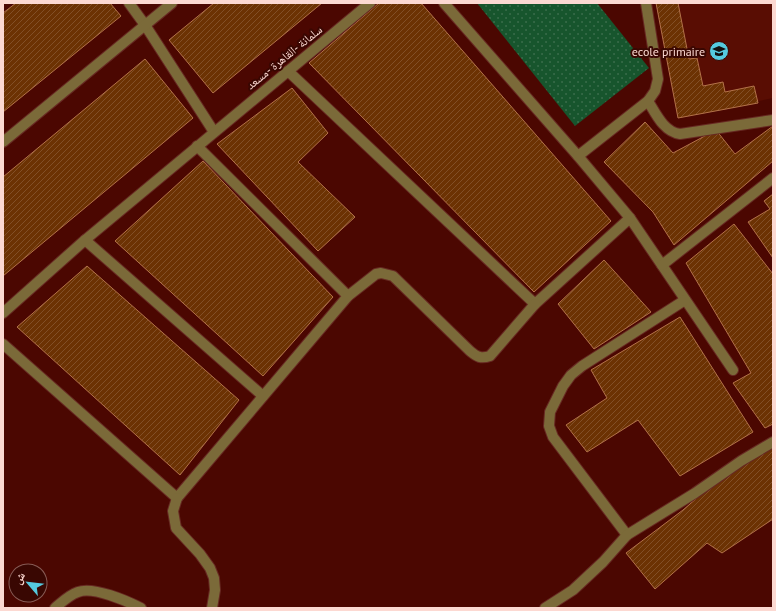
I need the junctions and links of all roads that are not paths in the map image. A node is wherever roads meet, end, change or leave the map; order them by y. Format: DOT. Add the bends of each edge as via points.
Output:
graph roads {
  1 [pos="129,3"];
  2 [pos="172,3"];
  3 [pos="370,3"];
  4 [pos="444,3"];
  5 [pos="646,3"];
  6 [pos="145,25"];
  7 [pos="288,71"];
  8 [pos="648,101"];
  9 [pos="773,120"];
  10 [pos="214,132"];
  11 [pos="3,142"];
  12 [pos="197,146"];
  13 [pos="578,156"];
  14 [pos="773,178"];
  15 [pos="630,218"];
  16 [pos="85,240"];
  17 [pos="662,265"];
  18 [pos="348,296"];
  19 [pos="685,300"];
  20 [pos="535,304"];
  21 [pos="3,313"];
  22 [pos="3,344"];
  23 [pos="733,370"];
  24 [pos="264,396"];
  25 [pos="773,442"];
  26 [pos="177,498"];
  27 [pos="627,535"];
  28 [pos="55,608"];
  29 [pos="141,608"];
  30 [pos="212,608"];
  31 [pos="545,608"];
  1 -- 6 [label="street"];
  2 -- 6 [label="street"];
  3 -- 7 [label="street, سلمانة -القاهرة -مسعد"];
  4 -- 13 [label="street"];
  5 -- 8 [label="street" via="658,79 655,91"];
  6 -- 10 [label="street"];
  6 -- 11 [label="street"];
  7 -- 10 [label="street, سلمانة -القاهرة -مسعد"];
  7 -- 20 [label="street"];
  8 -- 9 [label="street" via="669,131 680,134"];
  8 -- 13 [label="street"];
  10 -- 12 [label="street, سلمانة -القاهرة -مسعد"];
  12 -- 16 [label="street, سلمانة -القاهرة -مسعد"];
  12 -- 18 [label="street"];
  13 -- 15 [label="street"];
  14 -- 17 [label="street"];
  15 -- 17 [label="street"];
  15 -- 20 [label="street"];
  16 -- 21 [label="street, سلمانة -القاهرة -مسعد"];
  16 -- 24 [label="street"];
  17 -- 19 [label="street"];
  18 -- 20 [label="street" via="376,274 393,276 470,351 483,358 490,356"];
  18 -- 24 [label="street"];
  19 -- 23 [label="street"];
  19 -- 27 [label="street" via="582,366 563,386 550,412 549,426 553,437"];
  22 -- 26 [label="street"];
  24 -- 26 [label="street"];
  25 -- 27 [label="street"];
  26 -- 30 [label="street" via="173,511 176,528 200,554 214,578"];
  27 -- 31 [label="street" via="573,590"];
  28 -- 29 [label="street" via="80,591 90,590"];
}
